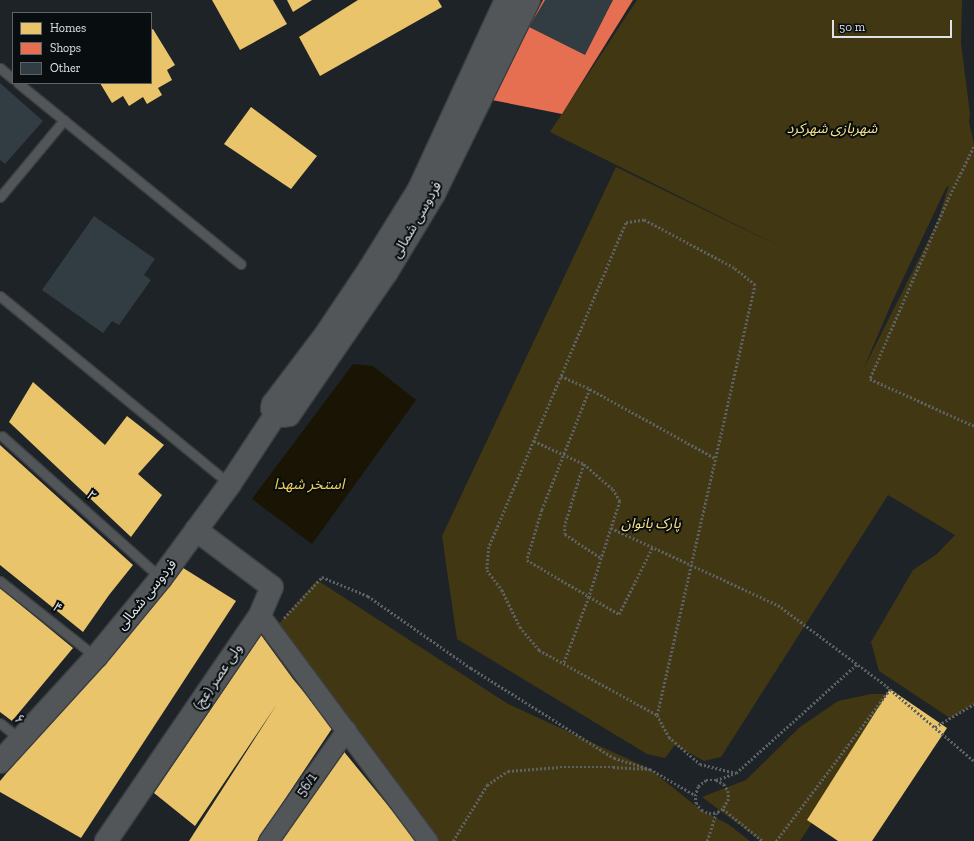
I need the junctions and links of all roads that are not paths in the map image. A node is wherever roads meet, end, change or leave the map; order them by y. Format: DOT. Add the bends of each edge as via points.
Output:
graph roads {
  1 [pos="506,0"];
  2 [pos="529,0"];
  3 [pos="0,68"];
  4 [pos="12,78"];
  5 [pos="19,84"];
  6 [pos="64,120"];
  7 [pos="0,197"];
  8 [pos="241,264"];
  9 [pos="0,296"];
  10 [pos="276,414"];
  11 [pos="2,436"];
  12 [pos="230,484"];
  13 [pos="196,530"];
  14 [pos="161,578"];
  15 [pos="0,580"];
  16 [pos="270,619"];
  17 [pos="96,657"];
  18 [pos="0,723"];
  19 [pos="346,730"];
  20 [pos="20,739"];
  21 [pos="0,762"];
  22 [pos="106,841"];
  23 [pos="268,841"];
  24 [pos="428,841"];
  1 -- 10 [label="main road, فردوسی شمالی" via="419,189 335,321 273,404 272,408"];
  2 -- 10 [label="main road, فردوسی شمالی" via="434,194 387,272 289,415"];
  3 -- 4 [label="lane"];
  5 -- 6 [label="lane"];
  6 -- 7 [label="lane"];
  6 -- 8 [label="lane"];
  9 -- 12 [label="lane"];
  10 -- 12 [label="main road, فردوسی شمالی"];
  11 -- 14 [label="lane, ۲"];
  12 -- 13 [label="main road, فردوسی شمالی"];
  13 -- 14 [label="main road, فردوسی شمالی"];
  13 -- 16 [label="main road, ولی عصر (عج)" via="272,587"];
  14 -- 17 [label="main road, فردوسی شمالی"];
  15 -- 17 [label="lane, ۴"];
  16 -- 19 [label="street"];
  16 -- 22 [label="main road, ولی عصر (عج)"];
  17 -- 20 [label="main road, فردوسی شمالی"];
  18 -- 20 [label="lane, ۶"];
  19 -- 23 [label="street, 56/1"];
  19 -- 24 [label="street"];
  20 -- 21 [label="main road, فردوسی شمالی"];
}
